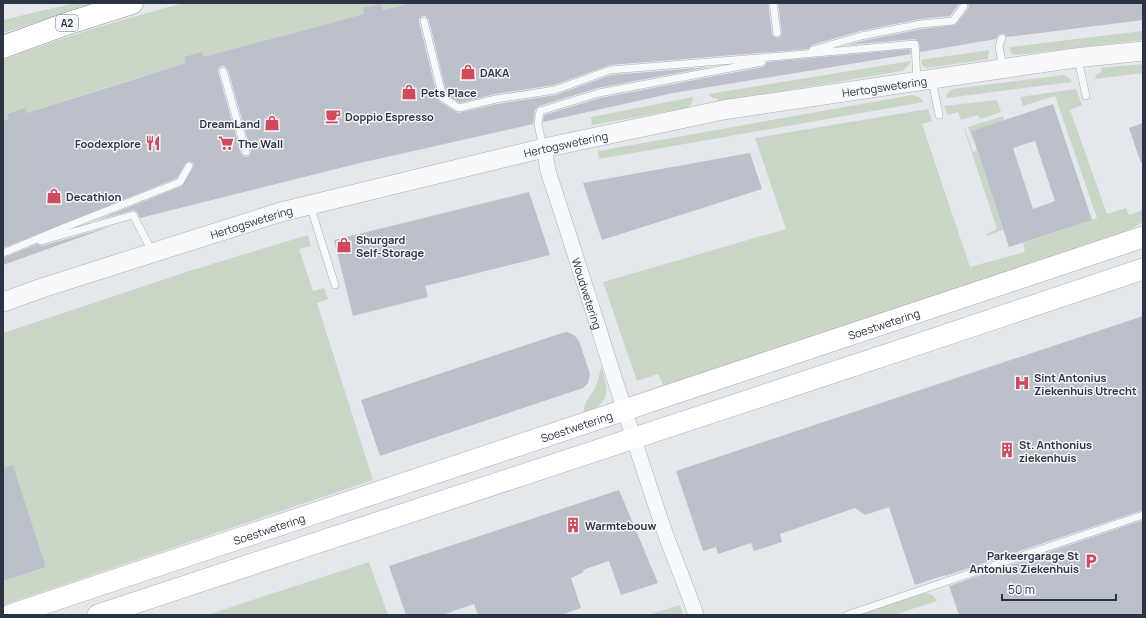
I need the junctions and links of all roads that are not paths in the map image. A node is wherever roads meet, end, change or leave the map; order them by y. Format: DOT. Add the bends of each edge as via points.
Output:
graph roads {
  1 [pos="132,3"];
  2 [pos="772,3"];
  3 [pos="964,6"];
  4 [pos="424,21"];
  5 [pos="776,33"];
  6 [pos="1002,38"];
  7 [pos="3,47"];
  8 [pos="1143,51"];
  9 [pos="798,54"];
  10 [pos="1077,58"];
  11 [pos="1003,68"];
  12 [pos="224,72"];
  13 [pos="925,80"];
  14 [pos="1086,96"];
  15 [pos="939,115"];
  16 [pos="544,148"];
  17 [pos="246,152"];
  18 [pos="188,166"];
  19 [pos="310,206"];
  20 [pos="1143,237"];
  21 [pos="3,253"];
  22 [pos="153,253"];
  23 [pos="1143,269"];
  24 [pos="335,285"];
  25 [pos="3,302"];
  26 [pos="625,410"];
  27 [pos="634,438"];
  28 [pos="1143,515"];
  29 [pos="10,615"];
  30 [pos="98,615"];
  31 [pos="696,615"];
  32 [pos="847,615"];
  1 -- 7 [label="highway, A2"];
  2 -- 5 [label="lane"];
  3 -- 9 [label="lane" via="953,21 921,24 861,36"];
  4 -- 9 [label="lane" via="443,98 460,108 496,99 555,90 610,70"];
  6 -- 11 [label="lane" via="999,46"];
  8 -- 10 [label="street, Hertogswetering"];
  9 -- 13 [label="lane" via="915,44"];
  9 -- 16 [label="lane" via="599,93 540,111 538,124"];
  10 -- 11 [label="street, Hertogswetering"];
  10 -- 14 [label="lane"];
  11 -- 13 [label="street, Hertogswetering"];
  12 -- 17 [label="lane"];
  13 -- 15 [label="lane"];
  13 -- 16 [label="street, Hertogswetering" via="723,110"];
  16 -- 19 [label="street, Hertogswetering"];
  16 -- 26 [label="street, Woudwetering" via="548,171"];
  18 -- 21 [label="lane" via="180,182"];
  19 -- 22 [label="street, Hertogswetering" via="281,212"];
  19 -- 24 [label="lane"];
  20 -- 26 [label="main road, Soestwetering"];
  21 -- 22 [label="lane" via="133,215"];
  22 -- 25 [label="street, Hertogswetering"];
  23 -- 27 [label="main road"];
  26 -- 27 [label="street, Woudwetering"];
  26 -- 29 [label="main road, Soestwetering"];
  27 -- 30 [label="main road"];
  27 -- 31 [label="street, Woudwetering"];
  28 -- 32 [label="lane"];
}
